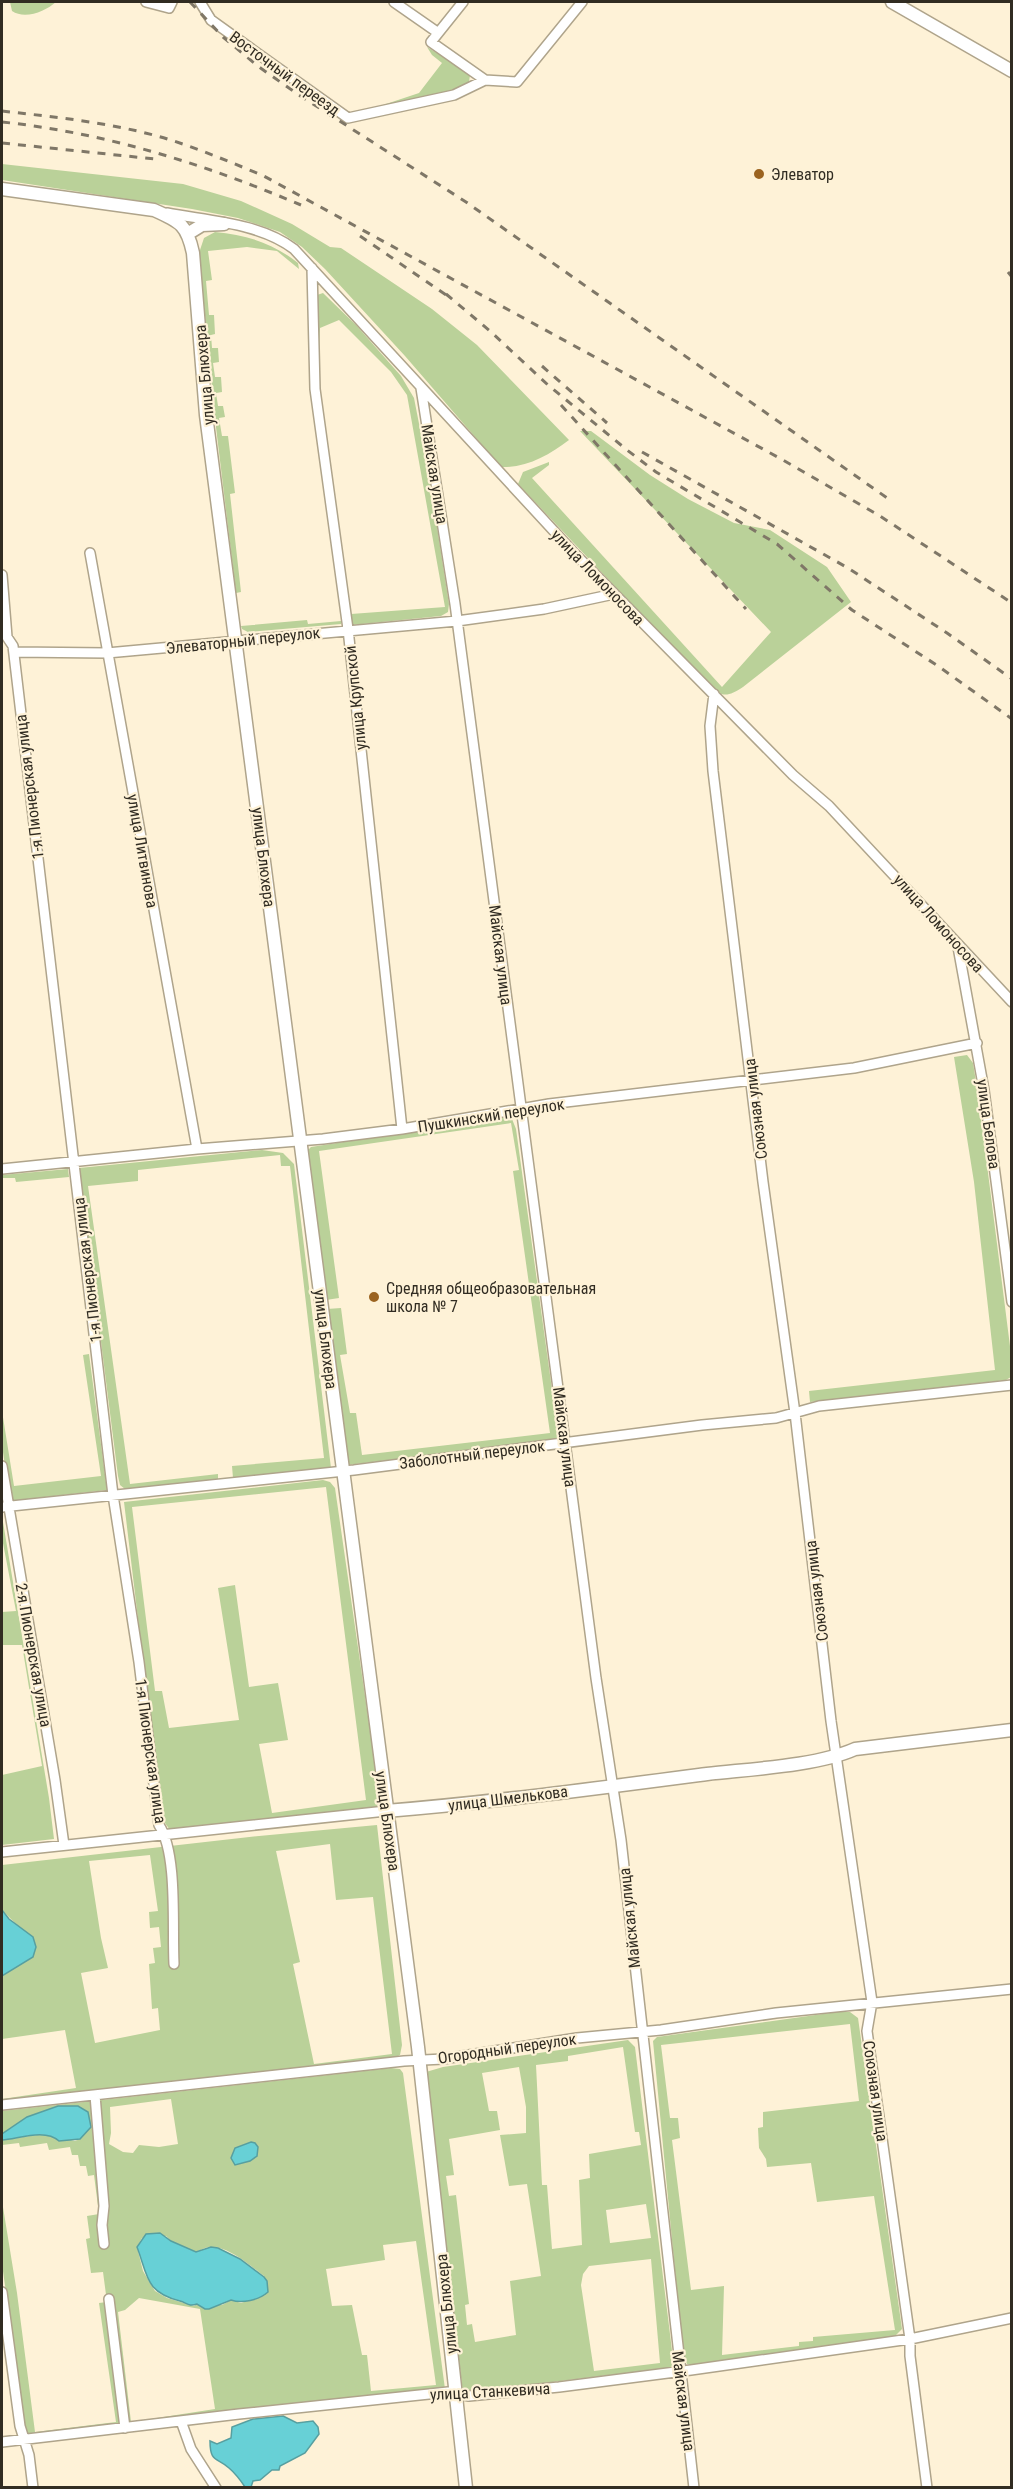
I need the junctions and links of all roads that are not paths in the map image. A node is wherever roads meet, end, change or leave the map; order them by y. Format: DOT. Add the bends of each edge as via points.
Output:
graph roads {
  1 [pos="146,2"];
  2 [pos="172,2"];
  3 [pos="200,2"];
  4 [pos="393,2"];
  5 [pos="463,2"];
  6 [pos="582,2"];
  7 [pos="892,2"];
  8 [pos="436,33"];
  9 [pos="1011,71"];
  10 [pos="485,80"];
  11 [pos="2,189"];
  12 [pos="154,210"];
  13 [pos="224,224"];
  14 [pos="189,233"];
  15 [pos="312,268"];
  16 [pos="421,388"];
  17 [pos="90,553"];
  18 [pos="2,574"];
  19 [pos="614,594"];
  20 [pos="457,621"];
  21 [pos="348,629"];
  22 [pos="4,636"];
  23 [pos="236,641"];
  24 [pos="14,652"];
  25 [pos="107,652"];
  26 [pos="714,694"];
  27 [pos="958,947"];
  28 [pos="1011,1002"];
  29 [pos="977,1043"];
  30 [pos="751,1080"];
  31 [pos="522,1110"];
  32 [pos="402,1129"];
  33 [pos="300,1140"];
  34 [pos="197,1149"];
  35 [pos="74,1162"];
  36 [pos="2,1169"];
  37 [pos="1011,1302"];
  38 [pos="1011,1385"];
  39 [pos="795,1413"];
  40 [pos="565,1442"];
  41 [pos="2,1466"];
  42 [pos="342,1470"];
  43 [pos="113,1495"];
  44 [pos="5,1507"];
  45 [pos="1011,1730"];
  46 [pos="837,1757"];
  47 [pos="612,1786"];
  48 [pos="386,1811"];
  49 [pos="166,1836"];
  50 [pos="64,1845"];
  51 [pos="2,1852"];
  52 [pos="174,1964"];
  53 [pos="1011,1989"];
  54 [pos="872,2002"];
  55 [pos="642,2033"];
  56 [pos="419,2060"];
  57 [pos="95,2095"];
  58 [pos="2,2105"];
  59 [pos="104,2244"];
  60 [pos="2,2292"];
  61 [pos="109,2299"];
  62 [pos="1011,2318"];
  63 [pos="910,2339"];
  64 [pos="682,2371"];
  65 [pos="455,2393"];
  66 [pos="181,2421"];
  67 [pos="125,2428"];
  68 [pos="24,2440"];
  69 [pos="2,2442"];
  70 [pos="33,2487"];
  71 [pos="216,2487"];
  72 [pos="466,2487"];
  73 [pos="694,2487"];
  74 [pos="927,2487"];
  1 -- 2 [label="street" via="169,8"];
  3 -- 10 [label="street, Восточный переезд" via="211,20 348,118 454,95"];
  4 -- 8 [label="street"];
  5 -- 8 [label="street"];
  6 -- 10 [label="street" via="518,82"];
  7 -- 9 [label="street"];
  8 -- 10 [label="street" via="431,42"];
  11 -- 12 [label="street"];
  12 -- 13 [label="street, улица Ломоносова"];
  12 -- 14 [label="street"];
  13 -- 14 [label="street" via="202,225"];
  13 -- 15 [label="street, улица Ломоносова" via="274,237 294,249"];
  14 -- 23 [label="street, улица Блюхера" via="206,415"];
  15 -- 16 [label="street, улица Ломоносова"];
  15 -- 21 [label="street, улица Крупской" via="315,389"];
  16 -- 19 [label="street, улица Ломоносова"];
  16 -- 20 [label="street, Майская улица"];
  17 -- 25 [label="street, улица Литвинова"];
  18 -- 22 [label="street, 1-я Пионерская улица"];
  19 -- 20 [label="street, Элеваторный переулок"];
  19 -- 26 [label="street, улица Ломоносова"];
  20 -- 21 [label="street, Элеваторный переулок"];
  20 -- 31 [label="street, Майская улица"];
  21 -- 23 [label="street, Элеваторный переулок"];
  21 -- 32 [label="street, улица Крупской"];
  22 -- 24 [label="street, 1-я Пионерская улица"];
  23 -- 25 [label="street, Элеваторный переулок"];
  23 -- 33 [label="street, улица Блюхера"];
  24 -- 25 [label="street, Элеваторный переулок"];
  24 -- 35 [label="street, 1-я Пионерская улица"];
  25 -- 34 [label="street, улица Литвинова"];
  26 -- 27 [label="street, улица Ломоносова" via="793,776 829,806"];
  26 -- 30 [label="street, Союзная улица" via="711,753"];
  27 -- 28 [label="street, улица Ломоносова"];
  27 -- 29 [label="street, улица Белова"];
  29 -- 30 [label="street, Пушкинский переулок" via="854,1068"];
  29 -- 37 [label="street, улица Белова"];
  30 -- 31 [label="street, Пушкинский переулок"];
  30 -- 39 [label="street, Союзная улица"];
  31 -- 32 [label="street, Пушкинский переулок"];
  31 -- 40 [label="street, Майская улица"];
  32 -- 33 [label="street, Пушкинский переулок"];
  33 -- 34 [label="street, Пушкинский переулок"];
  33 -- 42 [label="street, улица Блюхера"];
  34 -- 35 [label="street, Пушкинский переулок"];
  35 -- 36 [label="street, Пушкинский переулок"];
  35 -- 43 [label="street, 1-я Пионерская улица"];
  38 -- 39 [label="street, Заболотный переулок" via="819,1406"];
  39 -- 40 [label="street, Заболотный переулок"];
  39 -- 46 [label="street, Союзная улица"];
  40 -- 42 [label="street, Заболотный переулок"];
  40 -- 47 [label="street, Майская улица"];
  41 -- 44 [label="street, 2-я Пионерская улица"];
  42 -- 43 [label="street, Заболотный переулок"];
  42 -- 48 [label="street, улица Блюхера"];
  43 -- 44 [label="street, Заболотный переулок"];
  43 -- 49 [label="street, 1-я Пионерская улица" via="159,1825"];
  44 -- 50 [label="street, 2-я Пионерская улица"];
  45 -- 46 [label="street, улица Шмелькова" via="855,1749"];
  46 -- 47 [label="street, улица Шмелькова"];
  46 -- 54 [label="street, Союзная улица"];
  47 -- 48 [label="street, улица Шмелькова"];
  47 -- 55 [label="street, Майская улица"];
  48 -- 49 [label="street, улица Шмелькова"];
  48 -- 56 [label="street, улица Блюхера"];
  49 -- 50 [label="street, улица Шмелькова"];
  49 -- 52 [label="street, 1-я Пионерская улица" via="171,1861"];
  50 -- 51 [label="street, улица Шмелькова"];
  53 -- 54 [label="street, Огородный переулок"];
  54 -- 55 [label="street, Огородный переулок"];
  54 -- 63 [label="street, Союзная улица" via="867,2031"];
  55 -- 56 [label="street, Огородный переулок"];
  55 -- 64 [label="street, Майская улица"];
  56 -- 57 [label="street, Огородный переулок"];
  56 -- 65 [label="street, улица Блюхера"];
  57 -- 58 [label="street, Огородный переулок"];
  57 -- 59 [label="street"];
  60 -- 68 [label="street"];
  61 -- 67 [label="street"];
  62 -- 63 [label="street, улица Станкевича"];
  63 -- 64 [label="street, улица Станкевича"];
  63 -- 74 [label="street, Союзная улица"];
  64 -- 65 [label="street, улица Станкевича" via="469,2396"];
  64 -- 73 [label="street, Майская улица"];
  65 -- 66 [label="street, улица Станкевича"];
  65 -- 72 [label="street, улица Блюхера"];
  66 -- 67 [label="street, улица Станкевича"];
  66 -- 71 [label="street" via="192,2449"];
  67 -- 68 [label="street, улица Станкевича"];
  68 -- 69 [label="street, улица Станкевича"];
  68 -- 70 [label="street"];
}
